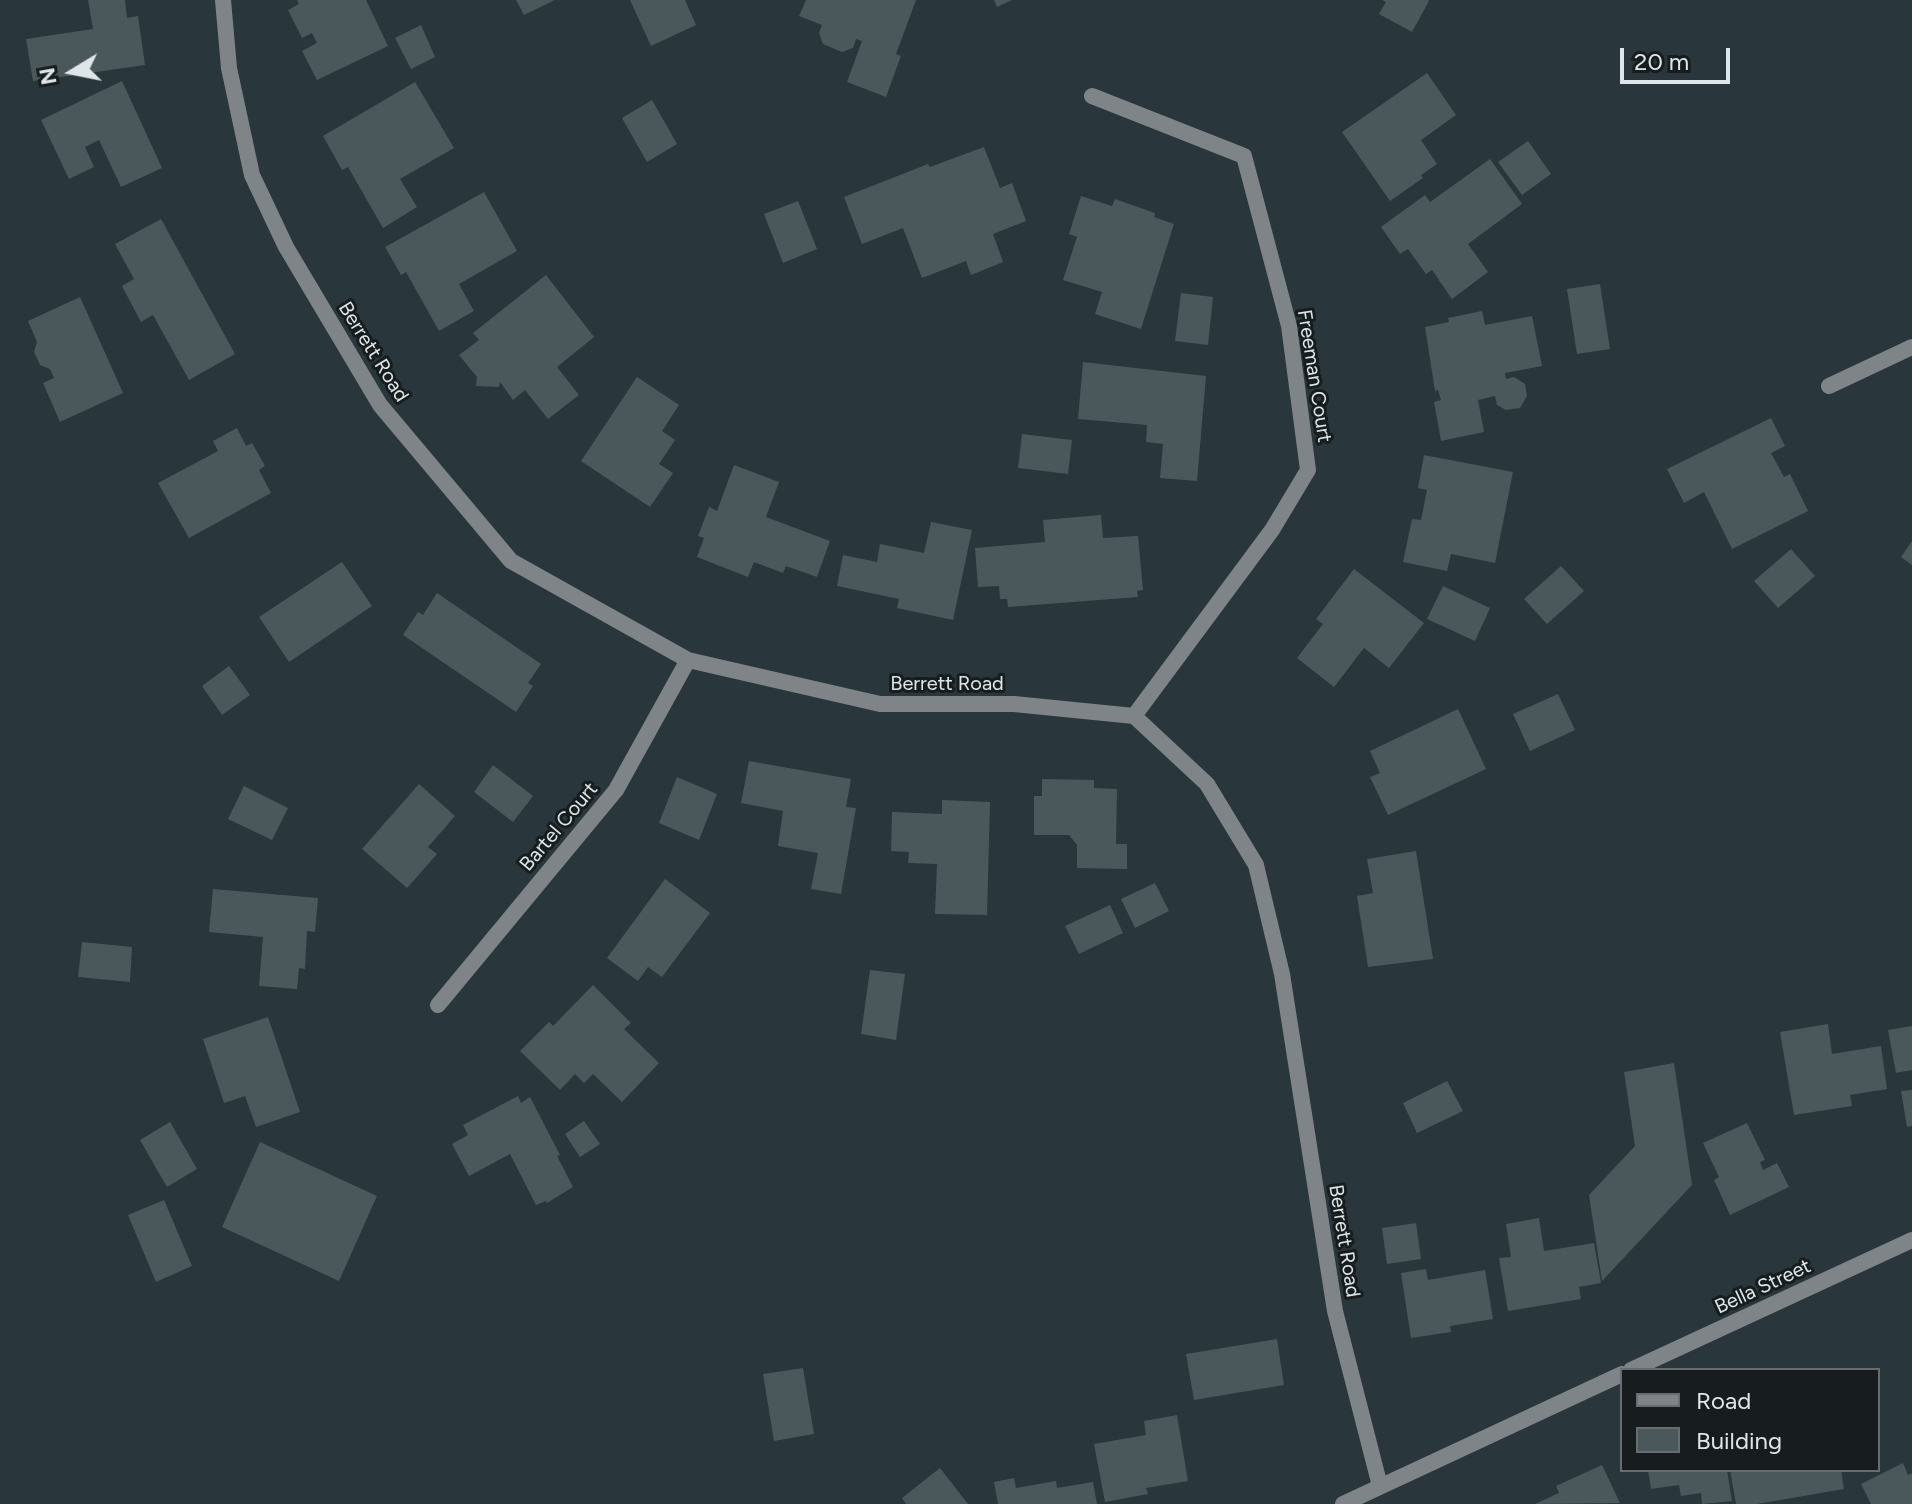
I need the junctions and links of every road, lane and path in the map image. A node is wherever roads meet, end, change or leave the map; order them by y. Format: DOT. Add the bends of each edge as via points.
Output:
graph roads {
  1 [pos="223,0"];
  2 [pos="1092,96"];
  3 [pos="1912,347"];
  4 [pos="1829,386"];
  5 [pos="688,660"];
  6 [pos="1134,716"];
  7 [pos="438,1005"];
  8 [pos="1912,1240"];
  9 [pos="1635,1368"];
  10 [pos="1620,1375"];
  11 [pos="1380,1486"];
  12 [pos="1343,1504"];
  1 -- 5 [label="street, Berrett Road" via="229,68 252,175 286,247 380,405 511,561"];
  2 -- 6 [label="street, Freeman Court" via="1244,156 1289,326 1308,470 1272,530"];
  3 -- 4 [label="street"];
  5 -- 6 [label="street, Berrett Road" via="880,704 1014,704"];
  5 -- 7 [label="street, Bartel Court" via="616,790"];
  6 -- 11 [label="street, Berrett Road" via="1207,784 1256,865 1282,974 1335,1311"];
  8 -- 9 [label="street, Bella Street"];
  10 -- 11 [label="street"];
  11 -- 12 [label="street"];
}
